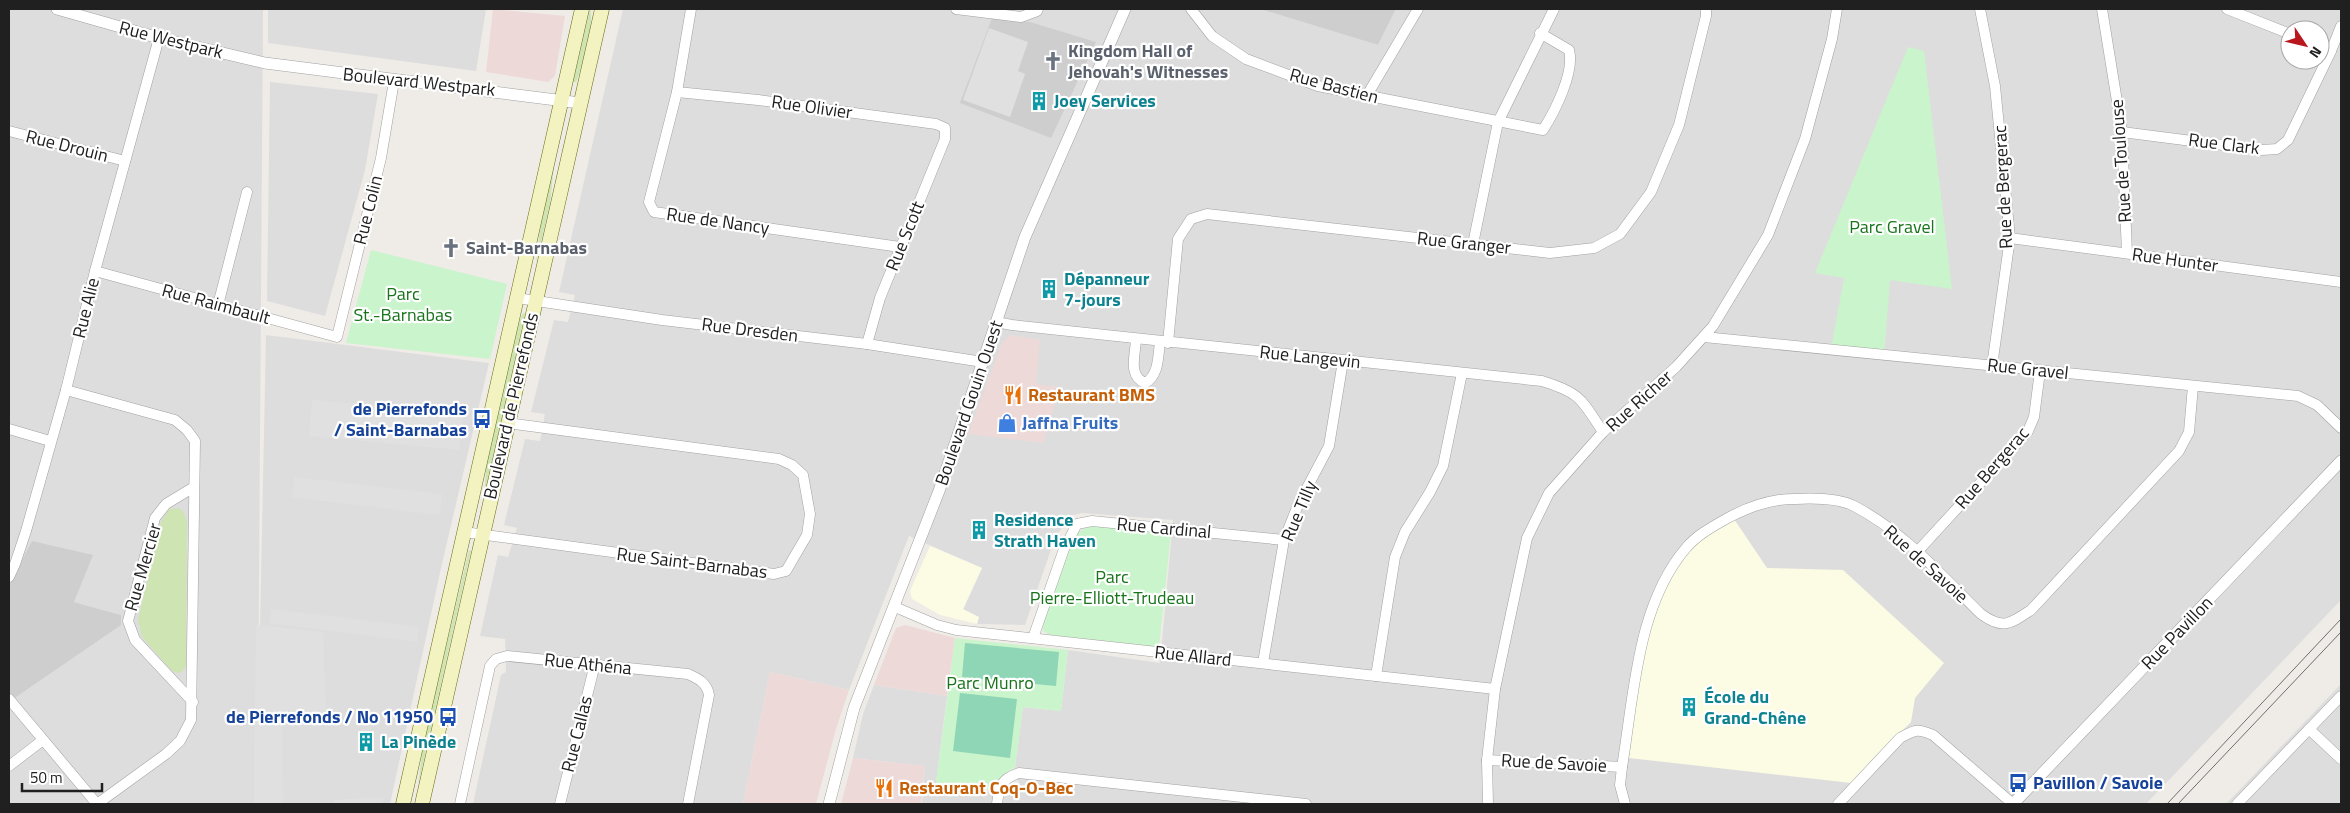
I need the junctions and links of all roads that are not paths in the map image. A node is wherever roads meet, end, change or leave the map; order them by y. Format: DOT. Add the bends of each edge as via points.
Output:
graph roads {
  1 [pos="57,9"];
  2 [pos="582,9"];
  3 [pos="602,9"];
  4 [pos="691,9"];
  5 [pos="956,9"];
  6 [pos="1038,9"];
  7 [pos="1125,9"];
  8 [pos="1191,9"];
  9 [pos="1418,9"];
  10 [pos="1554,9"];
  11 [pos="1706,9"];
  12 [pos="1837,9"];
  13 [pos="1980,9"];
  14 [pos="2102,9"];
  15 [pos="2227,9"];
  16 [pos="2341,26"];
  17 [pos="2280,30"];
  18 [pos="1540,33"];
  19 [pos="159,38"];
  20 [pos="2332,51"];
  21 [pos="257,61"];
  22 [pos="394,81"];
  23 [pos="677,92"];
  24 [pos="1366,97"];
  25 [pos="561,100"];
  26 [pos="580,103"];
  27 [pos="1498,122"];
  28 [pos="945,128"];
  29 [pos="9,131"];
  30 [pos="2122,132"];
  31 [pos="125,161"];
  32 [pos="247,192"];
  33 [pos="2010,238"];
  34 [pos="1473,244"];
  35 [pos="900,248"];
  36 [pos="2127,253"];
  37 [pos="95,271"];
  38 [pos="2341,282"];
  39 [pos="517,298"];
  40 [pos="535,302"];
  41 [pos="218,305"];
  42 [pos="996,322"];
  43 [pos="1704,336"];
  44 [pos="337,338"];
  45 [pos="1136,340"];
  46 [pos="1164,342"];
  47 [pos="866,344"];
  48 [pos="1343,361"];
  49 [pos="983,362"];
  50 [pos="1992,366"];
  51 [pos="2040,370"];
  52 [pos="1462,373"];
  53 [pos="2193,386"];
  54 [pos="66,390"];
  55 [pos="508,423"];
  56 [pos="2341,428"];
  57 [pos="9,429"];
  58 [pos="1603,432"];
  59 [pos="50,440"];
  60 [pos="2341,461"];
  61 [pos="194,487"];
  62 [pos="464,532"];
  63 [pos="482,536"];
  64 [pos="1284,540"];
  65 [pos="1917,552"];
  66 [pos="9,577"];
  67 [pos="894,607"];
  68 [pos="1033,638"];
  69 [pos="1263,663"];
  70 [pos="595,664"];
  71 [pos="1376,676"];
  72 [pos="1495,689"];
  73 [pos="2341,696"];
  74 [pos="9,699"];
  75 [pos="193,702"];
  76 [pos="2310,729"];
  77 [pos="43,740"];
  78 [pos="2341,759"];
  79 [pos="1487,760"];
  80 [pos="9,766"];
  81 [pos="1622,767"];
  82 [pos="97,804"];
  83 [pos="403,804"];
  84 [pos="422,804"];
  85 [pos="460,804"];
  86 [pos="560,804"];
  87 [pos="688,804"];
  88 [pos="829,804"];
  89 [pos="997,804"];
  90 [pos="1306,804"];
  91 [pos="1488,804"];
  92 [pos="1625,804"];
  93 [pos="1838,804"];
  94 [pos="2013,804"];
  95 [pos="2238,804"];
  1 -- 19 [label="street, Rue Westpark"];
  2 -- 25 [label="main road, Boulevard de Pierrefonds"];
  3 -- 26 [label="main road, Boulevard de Pierrefonds"];
  4 -- 23 [label="street, Rue de Nancy"];
  5 -- 6 [label="street" via="1021,17"];
  7 -- 42 [label="street, Boulevard Gouin Ouest" via="1025,237"];
  8 -- 24 [label="street, Rue Bastien" via="1212,36 1246,59 1318,86"];
  9 -- 24 [label="street"];
  10 -- 18 [label="street"];
  11 -- 34 [label="street, Rue Granger" via="1679,125 1651,192 1620,234 1594,248 1550,252"];
  12 -- 43 [label="street, Rue Richer" via="1805,139 1768,235"];
  13 -- 33 [label="street, Rue de Bergerac" via="1996,86"];
  14 -- 30 [label="street, Rue de Toulouse"];
  15 -- 17 [label="street"];
  16 -- 20 [label="street, Rue Clark"];
  18 -- 27 [label="street"];
  18 -- 27 [label="street, Rue Bastien" via="1569,50 1572,60 1555,111 1543,130"];
  19 -- 21 [label="street, Rue Westpark"];
  19 -- 31 [label="street, Rue Alie"];
  20 -- 30 [label="street, Rue Clark" via="2288,140 2277,149 2262,150"];
  21 -- 22 [label="street, Boulevard Westpark"];
  22 -- 25 [label="street, Boulevard Westpark"];
  22 -- 44 [label="street, Rue Colin" via="381,158"];
  23 -- 28 [label="street, Rue Olivier" via="758,100 936,124"];
  23 -- 35 [label="street, Rue de Nancy" via="649,202 654,212"];
  24 -- 27 [label="street, Rue Bastien"];
  25 -- 26 [label="street, Boulevard Westpark"];
  25 -- 39 [label="main road, Boulevard de Pierrefonds"];
  26 -- 40 [label="main road, Boulevard de Pierrefonds"];
  27 -- 34 [label="street"];
  28 -- 35 [label="street, Rue Scott" via="945,140"];
  29 -- 31 [label="street, Rue Drouin"];
  30 -- 36 [label="street, Rue de Toulouse"];
  31 -- 37 [label="street, Rue Alie"];
  32 -- 41 [label="street"];
  33 -- 36 [label="street, Rue Hunter"];
  33 -- 50 [label="street, Rue de Bergerac"];
  34 -- 46 [label="street, Rue Granger" via="1206,214 1191,219 1178,238"];
  35 -- 47 [label="street, Rue Scott"];
  36 -- 38 [label="street, Rue Hunter"];
  37 -- 41 [label="street, Rue Raimbault"];
  37 -- 54 [label="street, Rue Alie"];
  39 -- 40 [label="street, Rue Dresden"];
  39 -- 62 [label="main road, Boulevard de Pierrefonds"];
  40 -- 47 [label="street, Rue Dresden"];
  40 -- 55 [label="main road, Boulevard de Pierrefonds"];
  41 -- 44 [label="street, Rue Raimbault"];
  42 -- 45 [label="street, Rue Langevin"];
  42 -- 49 [label="street, Boulevard Gouin Ouest"];
  43 -- 50 [label="street, Rue Gravel"];
  43 -- 58 [label="street, Rue Richer" via="1676,368"];
  45 -- 46 [label="street, Rue Langevin"];
  45 -- 46 [label="street, Rue Granger" via="1134,375 1145,383 1152,380 1156,372"];
  46 -- 48 [label="street, Rue Langevin"];
  47 -- 49 [label="street, Rue Dresden"];
  48 -- 52 [label="street, Rue Langevin"];
  48 -- 64 [label="street, Rue Tilly" via="1329,446"];
  49 -- 67 [label="street, Boulevard Gouin Ouest"];
  50 -- 51 [label="street, Rue Gravel"];
  51 -- 53 [label="street, Rue Gravel"];
  51 -- 65 [label="street, Rue Bergerac" via="2034,417 2028,431"];
  52 -- 58 [label="street, Rue Langevin" via="1542,381 1564,388 1580,397"];
  52 -- 71 [label="street" via="1443,466 1405,532 1395,557"];
  53 -- 56 [label="street, Rue Gravel" via="2298,396 2317,405"];
  53 -- 65 [label="street, Rue de Savoie" via="2189,432 2179,451 2031,610 2011,624 1993,622 1981,614"];
  54 -- 59 [label="street, Rue Alie"];
  54 -- 61 [label="street" via="175,420 195,441"];
  55 -- 63 [label="main road, Boulevard de Pierrefonds"];
  55 -- 63 [label="street, Rue Saint-Barnabas" via="779,459 803,475 810,514 807,535 786,571 774,574"];
  57 -- 59 [label="street"];
  58 -- 72 [label="street, Rue Richer" via="1549,493 1527,538"];
  59 -- 66 [label="street, Rue Alie" via="26,531"];
  60 -- 94 [label="street, Rue Pavillon"];
  61 -- 75 [label="street"];
  61 -- 75 [label="street, Rue Mercier" via="166,504 156,518 128,622 135,640"];
  62 -- 63 [label="street, Rue Saint-Barnabas"];
  62 -- 83 [label="main road, Boulevard de Pierrefonds"];
  63 -- 84 [label="main road, Boulevard de Pierrefonds"];
  64 -- 68 [label="street, Rue Cardinal" via="1092,521 1077,524 1064,549"];
  64 -- 69 [label="street, Rue Tilly"];
  65 -- 81 [label="street, Rue de Savoie" via="1898,534 1852,505 1822,498 1766,502 1748,507 1710,528 1687,547 1666,578 1652,608 1642,643"];
  67 -- 68 [label="street, Rue Allard" via="949,628"];
  67 -- 88 [label="street, Boulevard Gouin Ouest" via="854,708"];
  68 -- 69 [label="street, Rue Allard"];
  69 -- 71 [label="street, Rue Allard"];
  70 -- 85 [label="street, Rue Athéna" via="507,656 493,661"];
  70 -- 86 [label="street, Rue Callas"];
  70 -- 87 [label="street, Rue Athéna" via="688,674 708,688"];
  71 -- 72 [label="street, Rue Allard"];
  72 -- 79 [label="street, Rue Richer"];
  73 -- 76 [label="street"];
  74 -- 77 [label="street"];
  75 -- 82 [label="street" via="191,720 180,741"];
  76 -- 78 [label="street"];
  76 -- 95 [label="street"];
  77 -- 80 [label="street"];
  77 -- 82 [label="street"];
  79 -- 81 [label="street, Rue de Savoie"];
  79 -- 91 [label="street, Rue Richer"];
  81 -- 92 [label="street, Rue de Savoie" via="1620,785"];
  89 -- 90 [label="street" via="999,787 1019,773"];
  93 -- 94 [label="street" via="1900,738 1921,730 1933,735"];
}
